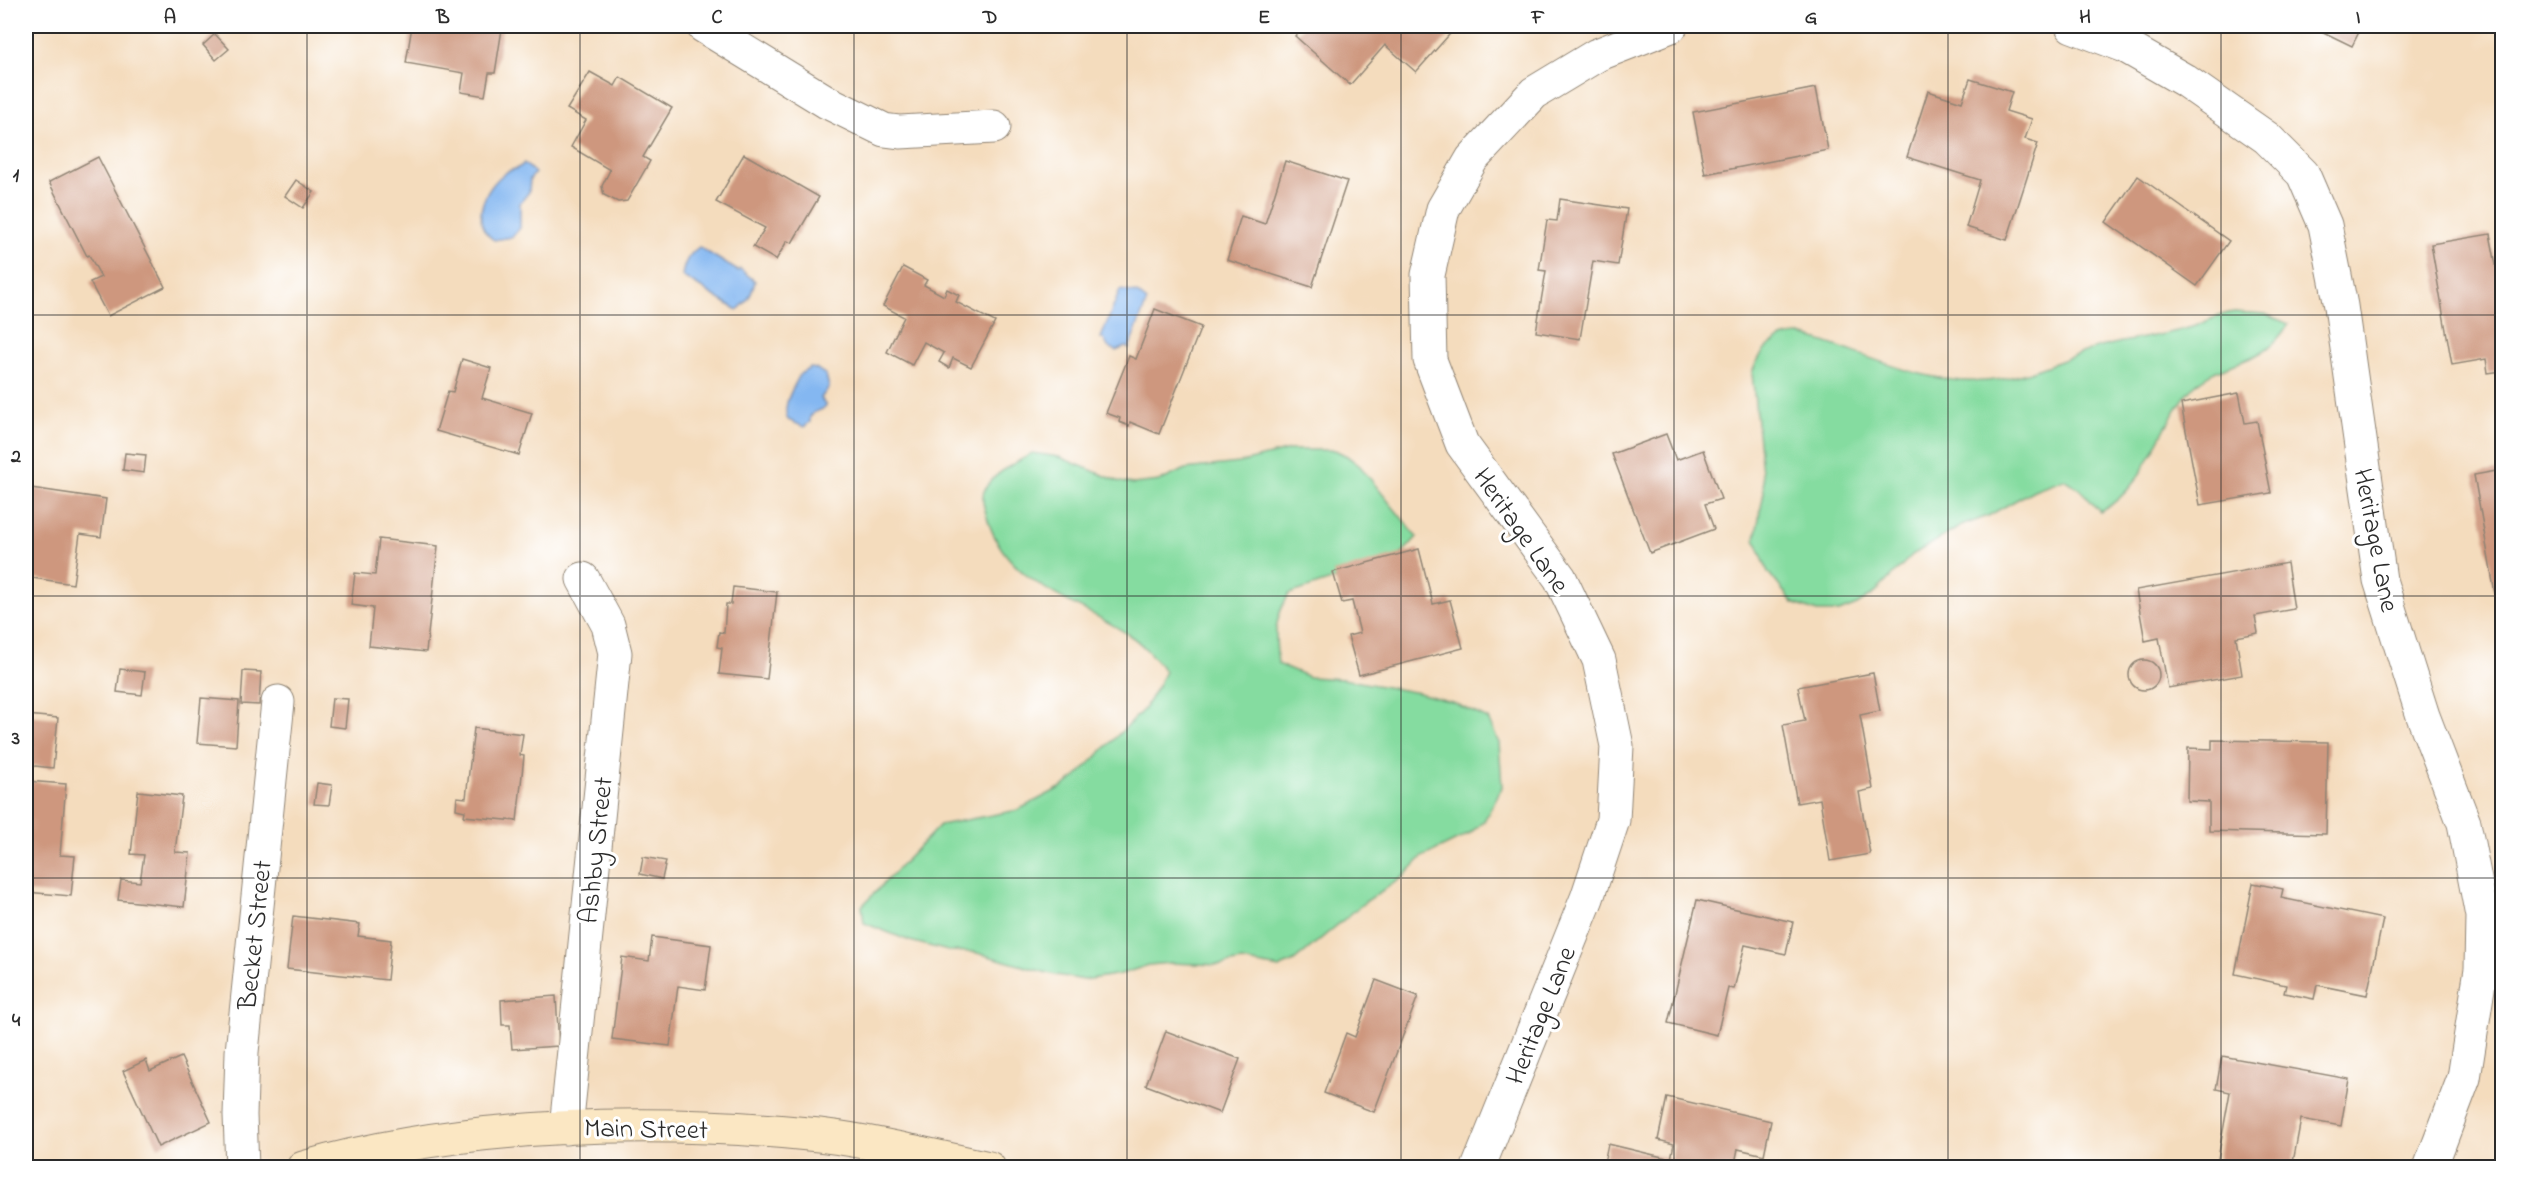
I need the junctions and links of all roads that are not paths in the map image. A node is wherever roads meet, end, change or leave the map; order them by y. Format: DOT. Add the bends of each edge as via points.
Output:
graph roads {
  1 [pos="703,26"];
  2 [pos="1671,26"];
  3 [pos="2072,26"];
  4 [pos="994,127"];
  5 [pos="583,579"];
  6 [pos="278,702"];
  7 [pos="566,1128"];
  8 [pos="242,1167"];
  9 [pos="303,1167"];
  10 [pos="989,1167"];
  11 [pos="1478,1167"];
  12 [pos="2430,1167"];
  1 -- 4 [label="street" via="827,102 884,130"];
  2 -- 11 [label="street, Heritage Lane" via="1597,56 1533,93 1472,159 1443,208 1428,275 1430,360 1462,444 1560,578 1599,660 1617,746 1613,820 1587,898"];
  3 -- 12 [label="street, Heritage Lane" via="2135,52 2184,80 2267,138 2303,174 2325,225 2341,306 2380,580 2423,716 2464,823 2482,916 2481,969 2464,1078"];
  5 -- 7 [label="street, Ashby Street" via="609,625 615,653"];
  6 -- 8 [label="street, Becket Street" via="242,1052"];
  7 -- 9 [label="main road, Main Street" via="412,1144"];
  7 -- 10 [label="main road, Main Street" via="759,1130 821,1136"];
}
